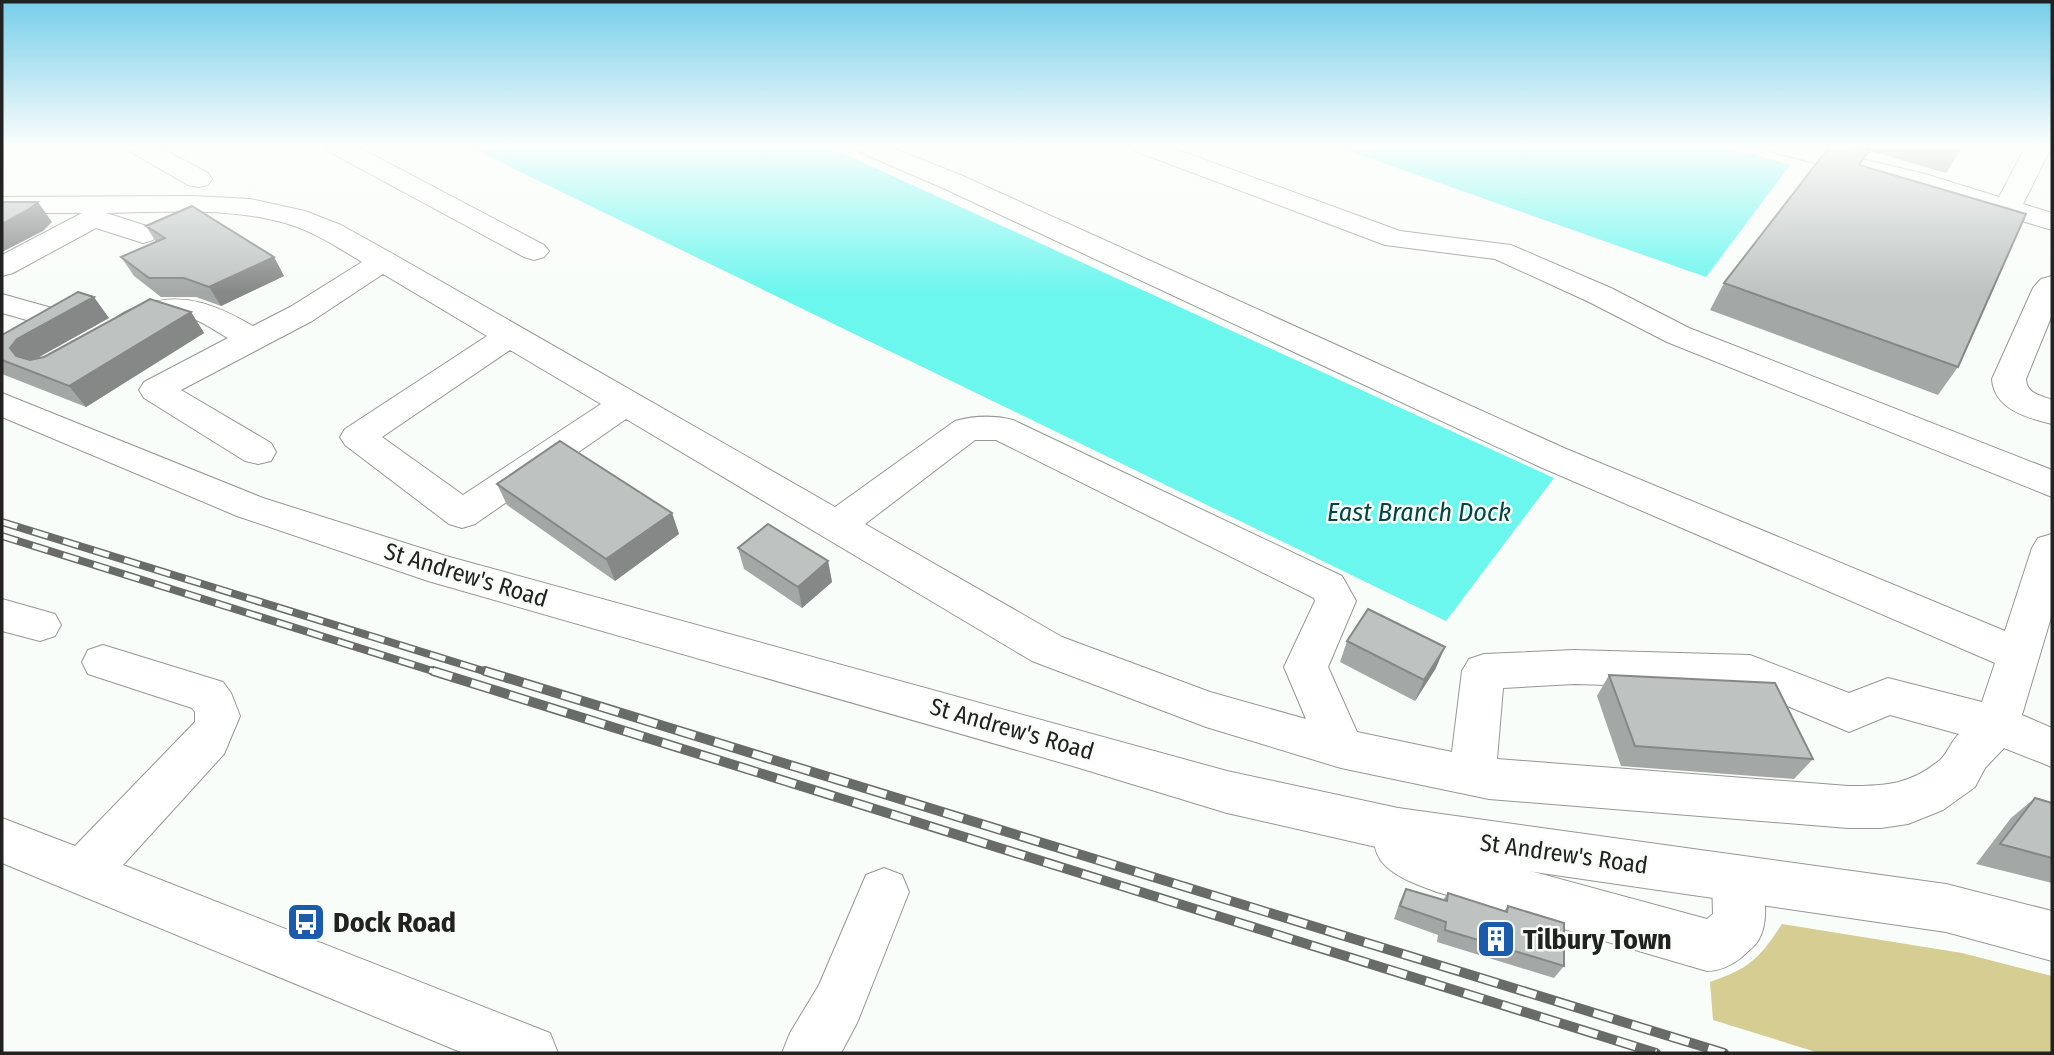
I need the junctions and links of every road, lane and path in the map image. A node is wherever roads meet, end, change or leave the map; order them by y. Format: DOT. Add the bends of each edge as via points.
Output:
graph roads {
  1 [pos="429,195"];
  2 [pos="982,195"];
  3 [pos="1277,195"];
  4 [pos="1965,195"];
  5 [pos="2014,195"];
  6 [pos="2,205"];
  7 [pos="2007,208"];
  8 [pos="2052,222"];
  9 [pos="144,234"];
  10 [pos="534,251"];
  11 [pos="384,261"];
  12 [pos="2,267"];
  13 [pos="2052,285"];
  14 [pos="2,303"];
  15 [pos="55,319"];
  16 [pos="509,336"];
  17 [pos="252,339"];
  18 [pos="95,342"];
  19 [pos="2,404"];
  20 [pos="625,404"];
  21 [pos="2052,413"];
  22 [pos="258,452"];
  23 [pos="2052,484"];
  24 [pos="836,527"];
  25 [pos="2052,550"];
  26 [pos="2018,654"];
  27 [pos="103,662"];
  28 [pos="1997,725"];
  29 [pos="1340,748"];
  30 [pos="2052,748"];
  31 [pos="1473,776"];
  32 [pos="1398,830"];
  33 [pos="2,840"];
  34 [pos="83,873"];
  35 [pos="1737,878"];
  36 [pos="884,892"];
  37 [pos="2052,936"];
  38 [pos="530,1053"];
  39 [pos="810,1053"];
  1 -- 10 [label="main road"];
  2 -- 26 [label="main road" via="1551,457"];
  3 -- 23 [label="main road" via="1395,239 1501,251 1678,335"];
  4 -- 7 [label="main road"];
  5 -- 7 [label="main road"];
  6 -- 11 [label="main road" via="250,207 331,230"];
  7 -- 8 [label="main road"];
  9 -- 12 [label="main road" via="94,218"];
  11 -- 16 [label="main road"];
  11 -- 17 [label="main road"];
  13 -- 21 [label="main road" via="2009,379 2010,390 2020,400"];
  14 -- 15 [label="main road"];
  16 -- 20 [label="main road"];
  16 -- 20 [label="main road" via="358,437 462,514"];
  17 -- 18 [label="main road" via="185,305 152,310"];
  17 -- 22 [label="main road" via="156,390"];
  19 -- 32 [label="main road, St Andrew's Road" via="250,507 442,570 1227,792"];
  20 -- 24 [label="main road"];
  24 -- 29 [label="main road" via="1046,649 1206,709"];
  24 -- 29 [label="main road" via="967,429 1001,428 1328,587 1336,601 1306,667"];
  25 -- 26 [label="main road"];
  26 -- 28 [label="main road"];
  27 -- 34 [label="main road" via="207,695 219,715 208,740"];
  28 -- 30 [label="main road"];
  28 -- 31 [label="main road" via="1969,754 1959,773 1941,786 1908,803 1881,807"];
  28 -- 31 [label="main road" via="1888,696 1849,713 1750,672 1574,667 1484,671"];
  29 -- 31 [label="main road"];
  32 -- 35 [label="main road, St Andrew's Road"];
  32 -- 35 [label="main road" via="1400,848 1412,859 1437,869 1707,945 1716,945 1739,925"];
  33 -- 34 [label="main road"];
  34 -- 38 [label="main road"];
  35 -- 37 [label="main road, St Andrew's Road" via="1946,908"];
  36 -- 39 [label="main road" via="838,1004"];
}
